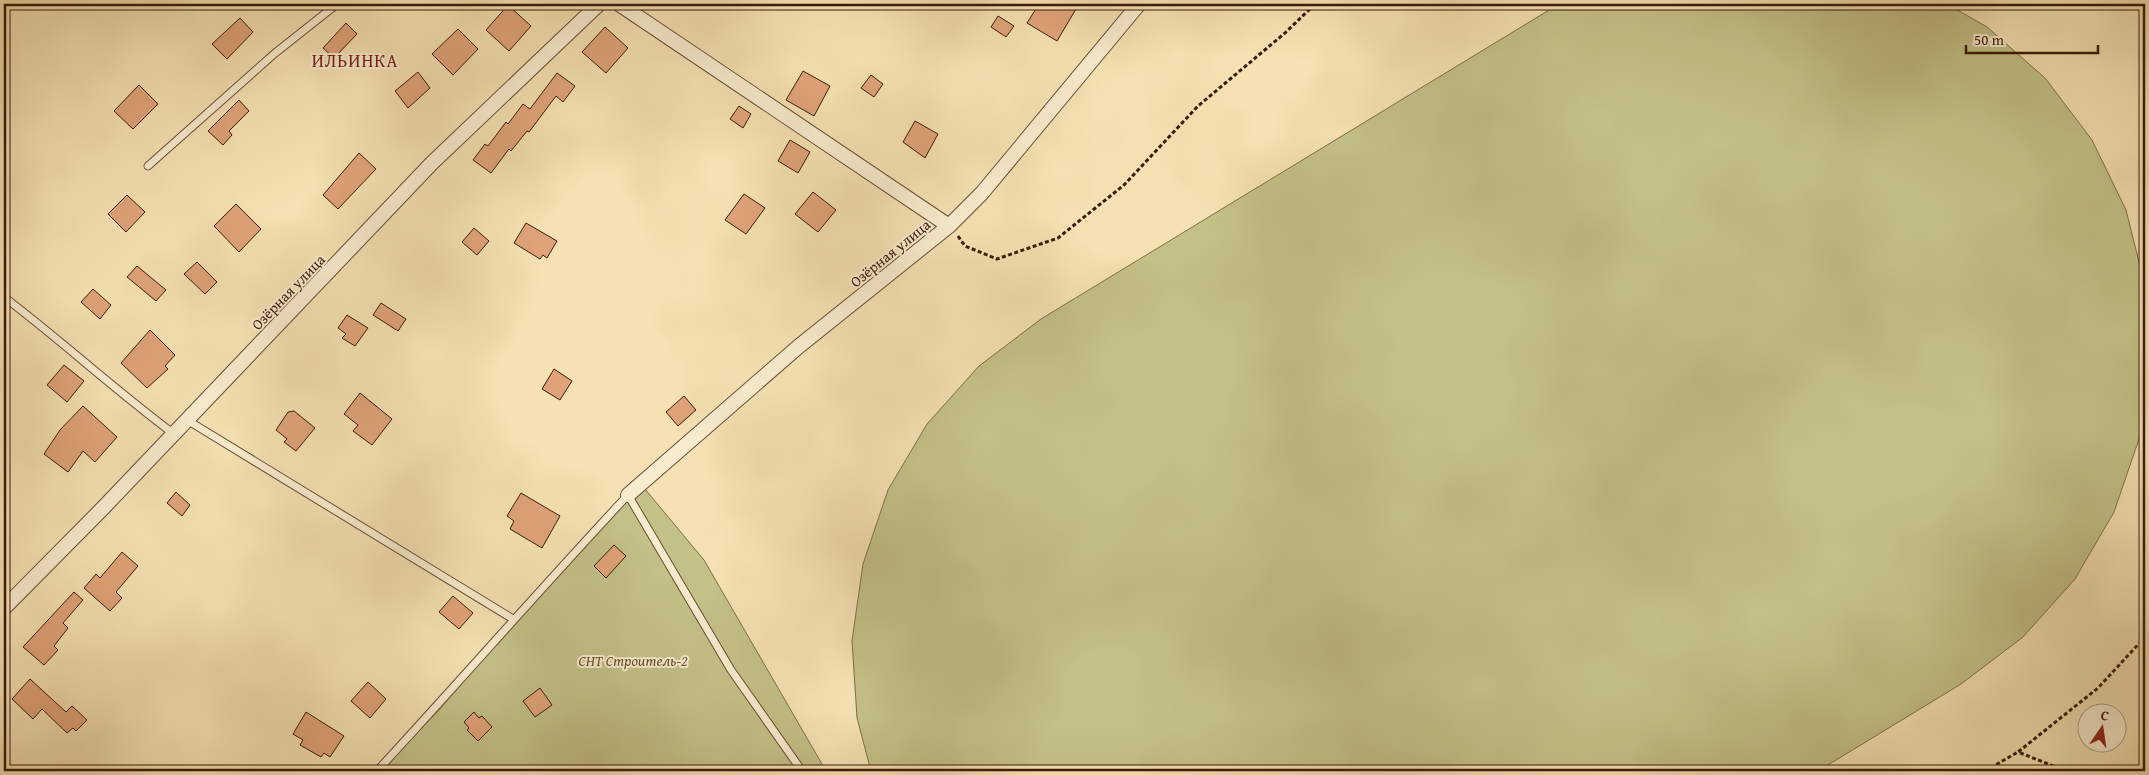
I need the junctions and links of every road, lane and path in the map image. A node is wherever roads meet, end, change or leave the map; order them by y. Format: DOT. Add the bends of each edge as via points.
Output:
graph roads {
  1 [pos="337,4"];
  2 [pos="599,4"];
  3 [pos="619,4"];
  4 [pos="1139,4"];
  5 [pos="1315,4"];
  6 [pos="148,166"];
  7 [pos="950,226"];
  8 [pos="4,297"];
  9 [pos="187,420"];
  10 [pos="174,434"];
  11 [pos="628,495"];
  12 [pos="4,608"];
  13 [pos="513,619"];
  14 [pos="2145,637"];
  15 [pos="2018,752"];
  16 [pos="377,771"];
  17 [pos="802,771"];
  18 [pos="1985,771"];
  19 [pos="2066,771"];
  1 -- 6 [label="lane" via="274,54"];
  2 -- 9 [label="street, Озёрная улица" via="432,163"];
  3 -- 7 [label="street"];
  4 -- 7 [label="street, Озёрная улица" via="982,193"];
  5 -- 7 [label="path" via="1198,106 1124,185 1058,238 997,259 966,246"];
  7 -- 11 [label="street, Озёрная улица" via="798,347"];
  8 -- 10 [label="lane"];
  9 -- 10 [label="street, Озёрная улица"];
  9 -- 13 [label="lane"];
  10 -- 12 [label="street, Озёрная улица"];
  11 -- 13 [label="lane"];
  11 -- 17 [label="lane" via="732,670"];
  13 -- 16 [label="lane"];
  14 -- 15 [label="path" via="2098,688"];
  15 -- 18 [label="path"];
  15 -- 19 [label="path"];
}
